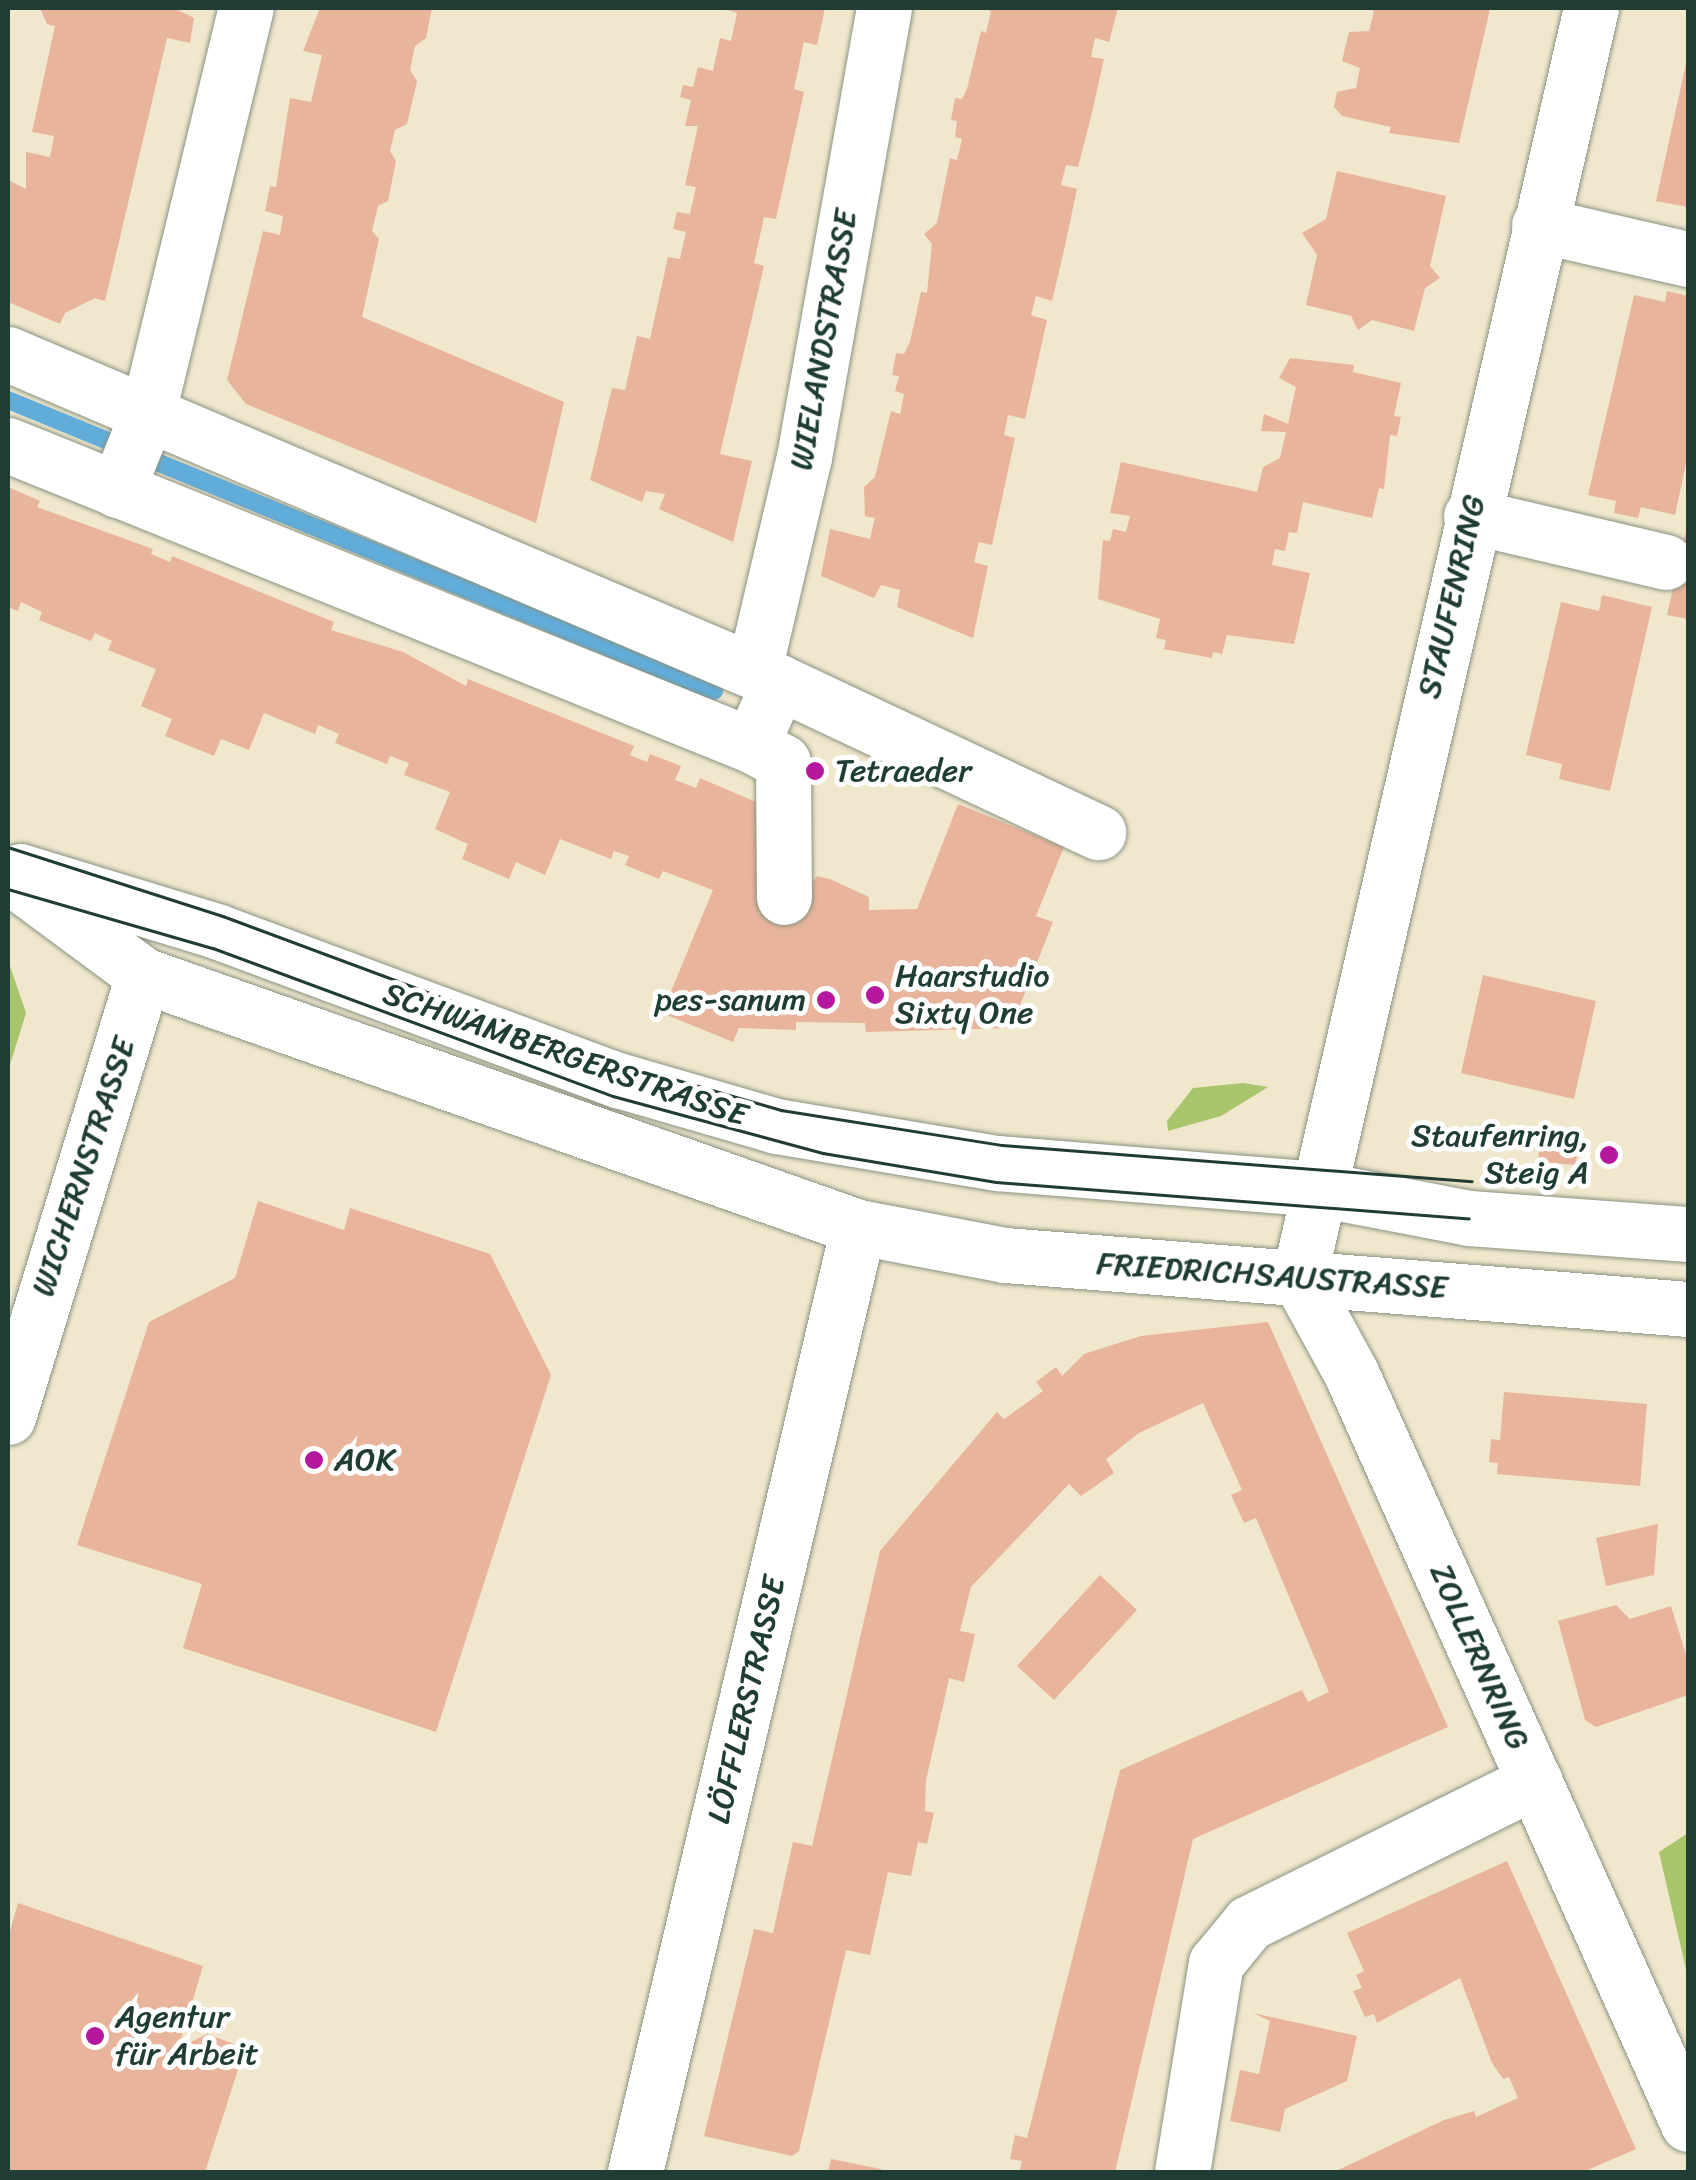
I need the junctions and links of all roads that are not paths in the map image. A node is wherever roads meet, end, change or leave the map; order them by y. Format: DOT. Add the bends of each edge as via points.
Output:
graph roads {
  1 [pos="246,8"];
  2 [pos="884,8"];
  3 [pos="1591,8"];
  4 [pos="1540,225"];
  5 [pos="1688,259"];
  6 [pos="8,354"];
  7 [pos="148,412"];
  8 [pos="8,445"];
  9 [pos="117,490"];
  10 [pos="1471,516"];
  11 [pos="1666,562"];
  12 [pos="766,676"];
  13 [pos="750,745"];
  14 [pos="1098,832"];
  15 [pos="8,871"];
  16 [pos="784,898"];
  17 [pos="143,974"];
  18 [pos="1318,1189"];
  19 [pos="1688,1196"];
  20 [pos="858,1227"];
  21 [pos="1688,1234"];
  22 [pos="1300,1278"];
  23 [pos="1688,1309"];
  24 [pos="16,1355"];
  25 [pos="8,1418"];
  26 [pos="1536,1781"];
  27 [pos="1688,2124"];
  28 [pos="632,2160"];
  29 [pos="1182,2172"];
  1 -- 7 [label="street"];
  2 -- 12 [label="street, WIELANDSTRASSE"];
  3 -- 4 [label="street, STAUFENRING"];
  4 -- 5 [label="street"];
  4 -- 10 [label="street, STAUFENRING"];
  6 -- 7 [label="street"];
  7 -- 9 [label="street"];
  7 -- 12 [label="street"];
  8 -- 9 [label="street"];
  9 -- 13 [label="street"];
  10 -- 11 [label="street"];
  10 -- 18 [label="street, STAUFENRING"];
  12 -- 13 [label="street"];
  12 -- 14 [label="street"];
  13 -- 16 [label="street" via="784,762"];
  15 -- 17 [label="street, SCHWAMBERGERSTRASSE"];
  15 -- 18 [label="street, SCHWAMBERGERSTRASSE" via="219,932 618,1080 776,1126 997,1163"];
  17 -- 20 [label="street, SCHWAMBERGERSTRASSE"];
  17 -- 24 [label="street, WICHERNSTRASSE"];
  18 -- 19 [label="street" via="1472,1180"];
  18 -- 21 [label="street" via="1469,1218"];
  18 -- 22 [label="street"];
  20 -- 22 [label="street, FRIEDRICHSAUSTRASSE" via="1005,1255"];
  20 -- 28 [label="street, LÖFFLERSTRASSE"];
  22 -- 23 [label="street, FRIEDRICHSAUSTRASSE"];
  22 -- 26 [label="street, ZOLLERNRING" via="1351,1374"];
  24 -- 25 [label="street, WICHERNSTRASSE"];
  26 -- 27 [label="street, ZOLLERNRING"];
  26 -- 29 [label="street" via="1249,1923 1216,1963"];
}
